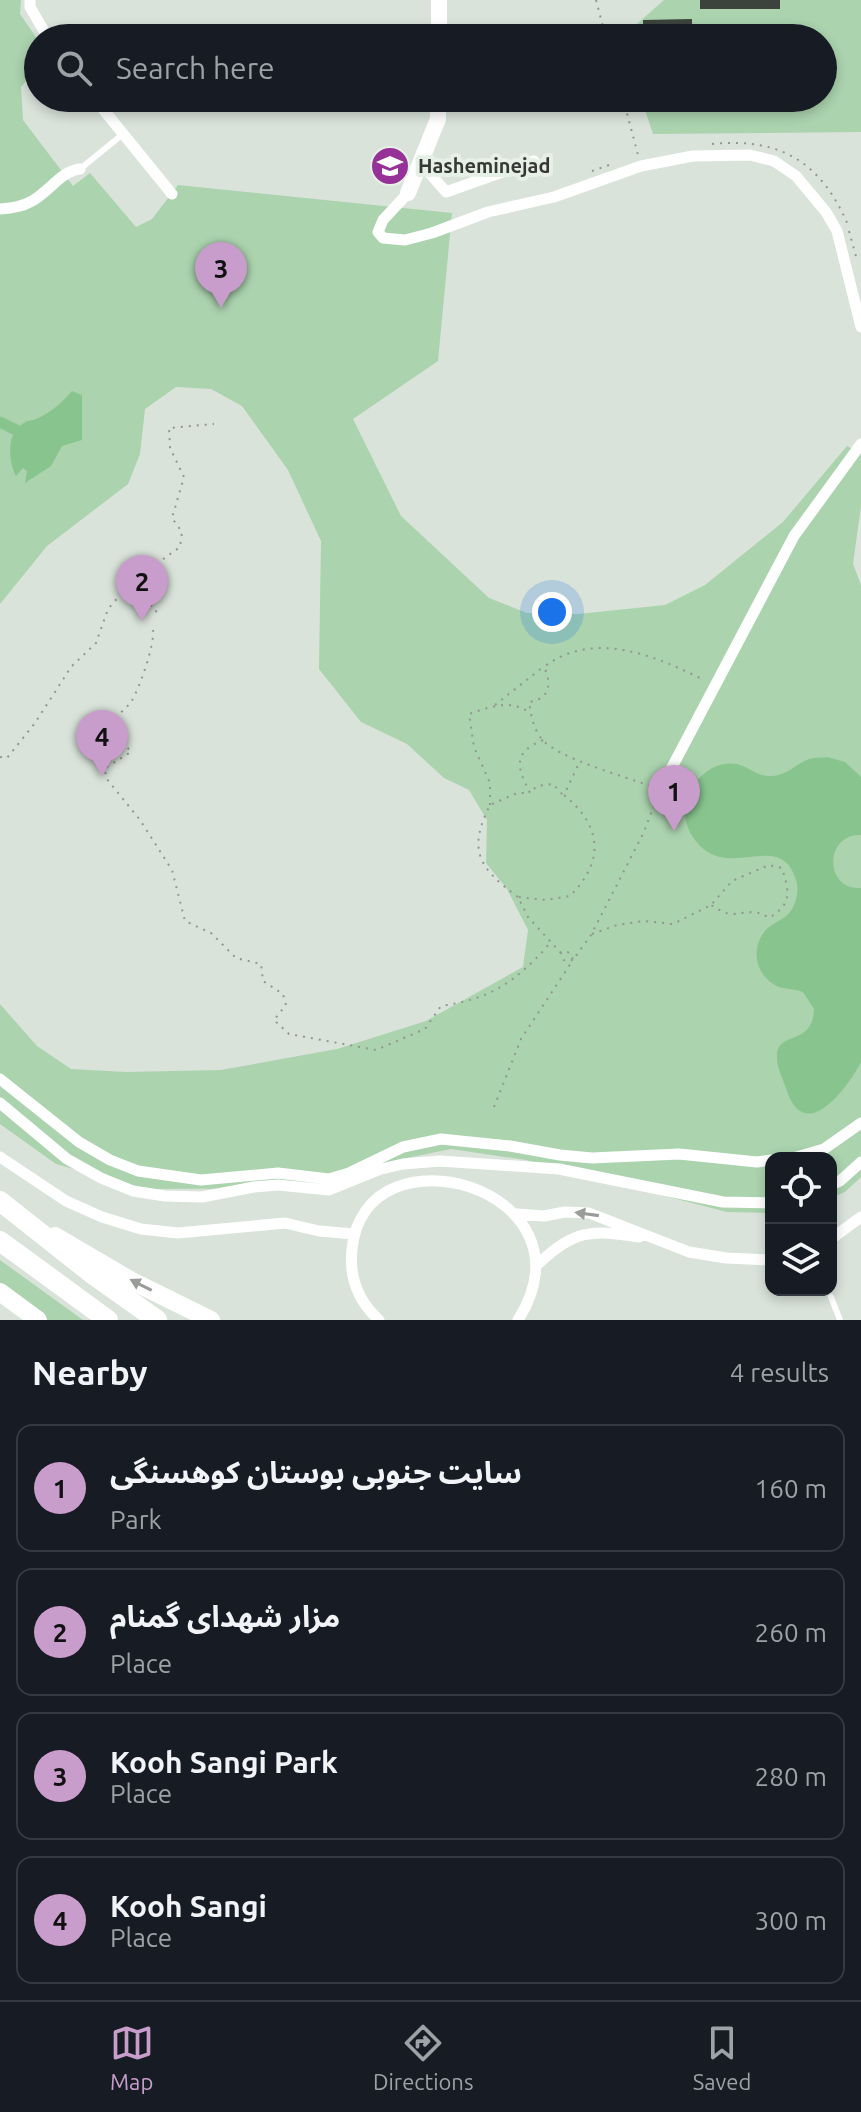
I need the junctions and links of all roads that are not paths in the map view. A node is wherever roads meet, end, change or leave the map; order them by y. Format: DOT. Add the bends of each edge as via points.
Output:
graph roads {
  1 [pos="439,0"];
  2 [pos="30,4"];
  3 [pos="41,24"];
  4 [pos="439,24"];
  5 [pos="105,112"];
  6 [pos="438,112"];
  7 [pos="123,134"];
  8 [pos="534,161"];
  9 [pos="420,162"];
  10 [pos="80,169"];
  11 [pos="408,193"];
  12 [pos="172,194"];
  13 [pos="0,209"];
  14 [pos="861,327"];
  15 [pos="861,444"];
  16 [pos="660,790"];
  17 [pos="0,1079"];
  18 [pos="0,1103"];
  19 [pos="861,1123"];
  20 [pos="814,1152"];
  21 [pos="0,1157"];
  22 [pos="765,1161"];
  23 [pos="861,1162"];
  24 [pos="837,1181"];
  25 [pos="0,1201"];
  26 [pos="765,1203"];
  27 [pos="517,1214"];
  28 [pos="20,1215"];
  29 [pos="861,1217"];
  30 [pos="354,1234"];
  31 [pos="837,1235"];
  32 [pos="653,1239"];
  33 [pos="0,1241"];
  34 [pos="765,1260"];
  35 [pos="538,1264"];
  36 [pos="0,1292"];
  37 [pos="831,1297"];
  38 [pos="173,1301"];
  39 [pos="38,1320"];
  40 [pos="108,1320"];
  41 [pos="157,1320"];
  42 [pos="211,1320"];
  43 [pos="227,1320"];
  44 [pos="379,1320"];
  45 [pos="518,1320"];
  46 [pos="840,1320"];
  1 -- 4 [label="street"];
  2 -- 3 [label="street"];
  5 -- 7 [label="street"];
  6 -- 9 [label="street"];
  7 -- 10 [label="lane"];
  7 -- 12 [label="street"];
  8 -- 9 [label="street" via="446,192"];
  9 -- 11 [label="street"];
  10 -- 13 [label="street" via="69,170 32,201"];
  11 -- 14 [label="street" via="383,220 378,232 383,238 405,240 432,233 641,166 693,156 750,155 774,161 796,176 837,231"];
  15 -- 16 [label="street" via="794,536"];
  17 -- 22 [label="street" via="110,1160 138,1171 201,1180 278,1173 329,1179 403,1147 441,1139 592,1158 679,1154"];
  18 -- 26 [label="street" via="67,1159 133,1191 165,1196 202,1197 278,1185 329,1190 381,1169 440,1161 559,1169 723,1202"];
  19 -- 20 [label="street"];
  21 -- 30 [label="street" via="66,1201 141,1229 178,1233 285,1223"];
  23 -- 24 [label="street"];
  25 -- 28 [label="highway"];
  27 -- 30 [label="street" via="471,1188 440,1180 409,1181 372,1203"];
  32 -- 27 [label="street, one-way" via="589,1213"];
  27 -- 35 [label="street"];
  38 -- 28 [label="main road, one-way"];
  28 -- 41 [label="highway"];
  29 -- 31 [label="street"];
  30 -- 44 [label="street" via="353,1277 359,1295"];
  32 -- 34 [label="street" via="689,1252"];
  32 -- 35 [label="street" via="602,1232 575,1236"];
  33 -- 40 [label="highway"];
  35 -- 45 [label="street"];
  36 -- 39 [label="main road"];
  37 -- 46 [label="lane"];
  38 -- 42 [label="main road"];
  38 -- 43 [label="main road"];
}
